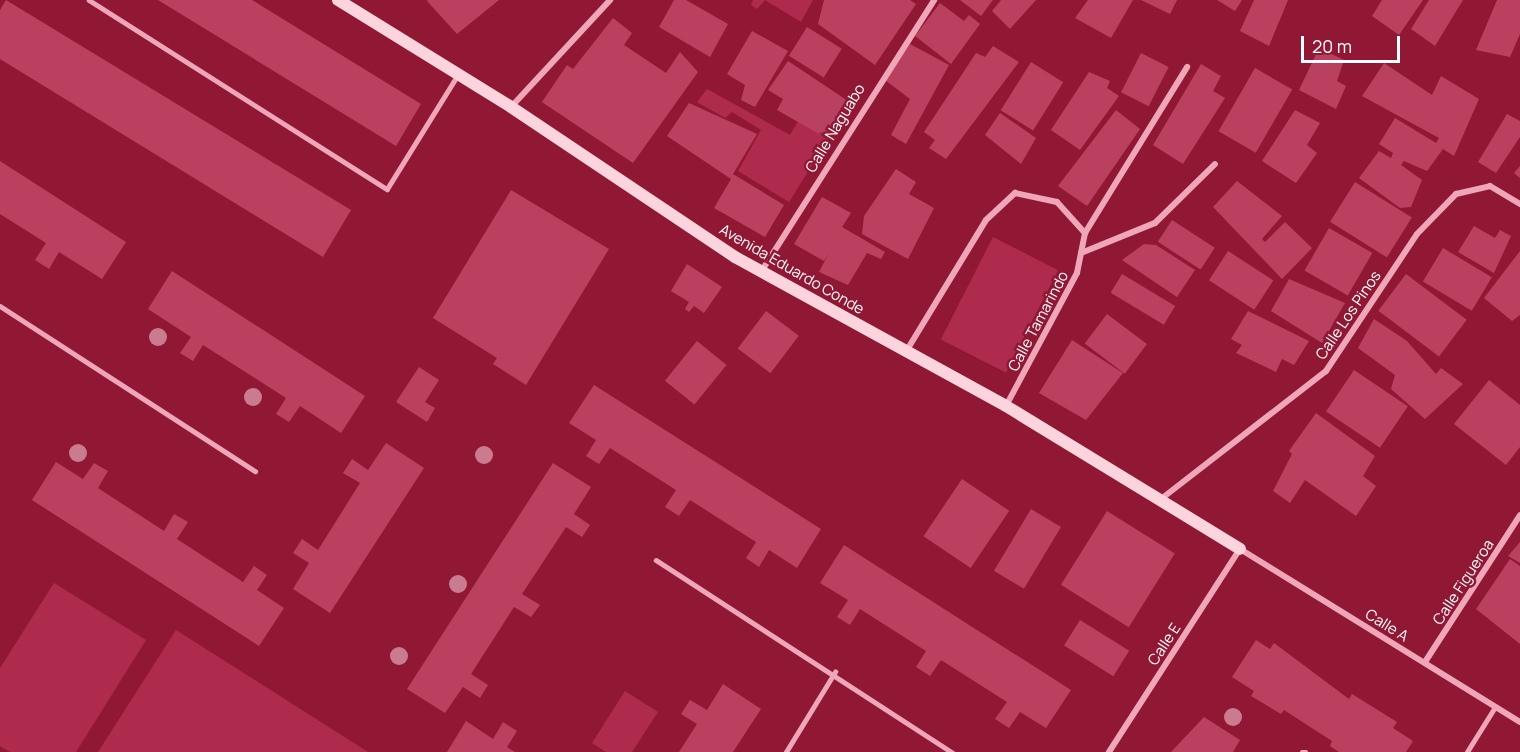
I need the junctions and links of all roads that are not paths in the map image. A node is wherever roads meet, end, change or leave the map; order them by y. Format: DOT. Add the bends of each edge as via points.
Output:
graph roads {
  1 [pos="89,0"];
  2 [pos="338,0"];
  3 [pos="610,0"];
  4 [pos="934,0"];
  5 [pos="1187,67"];
  6 [pos="459,73"];
  7 [pos="511,106"];
  8 [pos="1215,164"];
  9 [pos="1520,204"];
  10 [pos="1085,233"];
  11 [pos="1081,253"];
  12 [pos="761,272"];
  13 [pos="0,306"];
  14 [pos="908,350"];
  15 [pos="1006,406"];
  16 [pos="255,471"];
  17 [pos="1161,499"];
  18 [pos="1520,515"];
  19 [pos="1240,549"];
  20 [pos="656,560"];
  21 [pos="1425,662"];
  22 [pos="835,672"];
  23 [pos="1495,706"];
  24 [pos="1520,723"];
  25 [pos="786,752"];
  26 [pos="952,752"];
  27 [pos="1109,752"];
  28 [pos="1467,752"];
  1 -- 6 [label="lane" via="387,189"];
  2 -- 6 [label="street, Avenida Eduardo Conde"];
  3 -- 7 [label="street"];
  4 -- 12 [label="street, Calle Naguabo"];
  5 -- 10 [label="street"];
  6 -- 7 [label="street, Avenida Eduardo Conde"];
  7 -- 12 [label="street, Avenida Eduardo Conde"];
  8 -- 11 [label="street" via="1155,224"];
  9 -- 17 [label="street, Calle Los Pinos" via="1490,186 1456,194 1417,234 1326,371"];
  10 -- 11 [label="street, Calle Tamarindo"];
  10 -- 14 [label="street" via="1057,202 1015,193 986,220"];
  11 -- 15 [label="street, Calle Tamarindo" via="1077,273"];
  12 -- 14 [label="street, Avenida Eduardo Conde"];
  13 -- 16 [label="lane"];
  14 -- 15 [label="street, Avenida Eduardo Conde"];
  15 -- 17 [label="street, Avenida Eduardo Conde"];
  17 -- 19 [label="street, Avenida Eduardo Conde"];
  18 -- 21 [label="street, Calle Figueroa"];
  19 -- 21 [label="street, Calle A"];
  19 -- 27 [label="street, Calle E"];
  20 -- 22 [label="lane"];
  21 -- 23 [label="street, Calle A"];
  22 -- 25 [label="lane"];
  22 -- 26 [label="lane"];
  23 -- 24 [label="street, Calle A"];
  23 -- 28 [label="lane"];
}
